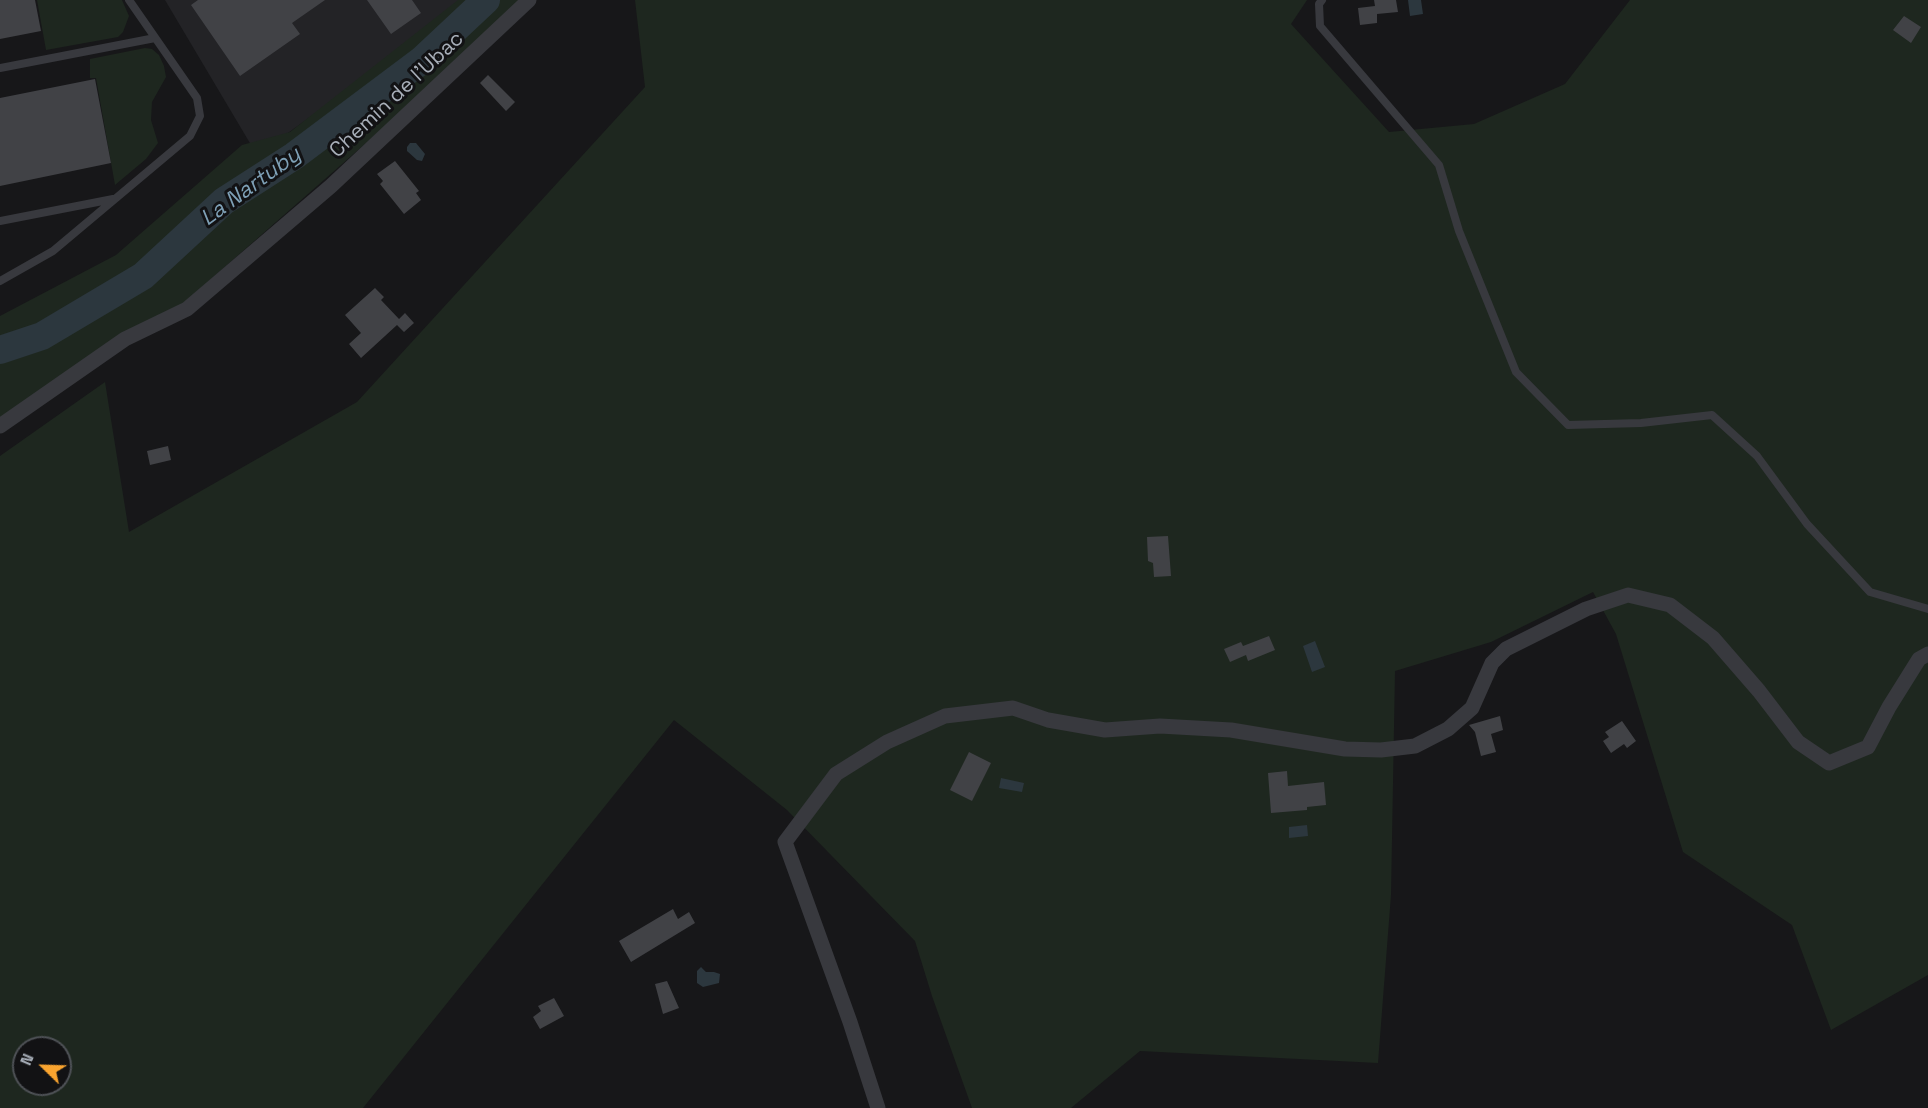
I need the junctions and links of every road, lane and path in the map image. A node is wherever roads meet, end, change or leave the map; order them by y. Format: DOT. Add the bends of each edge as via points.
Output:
graph roads {
  1 [pos="129,0"];
  2 [pos="529,0"];
  3 [pos="1322,0"];
  4 [pos="155,38"];
  5 [pos="0,68"];
  6 [pos="114,199"];
  7 [pos="0,221"];
  8 [pos="0,281"];
  9 [pos="0,426"];
  10 [pos="1928,609"];
  11 [pos="1928,654"];
  12 [pos="878,1108"];
  1 -- 4 [label="lane"];
  2 -- 9 [label="street, Chemin de l'Ubac" via="331,186 187,309 125,339"];
  3 -- 10 [label="lane" via="1320,26 1439,165 1459,231 1516,372 1553,410 1568,425 1641,423 1712,415 1757,456 1807,524 1870,592"];
  4 -- 5 [label="lane"];
  4 -- 6 [label="lane" via="197,98 200,116 190,135"];
  6 -- 7 [label="lane"];
  6 -- 8 [label="lane" via="53,251"];
  11 -- 12 [label="street" via="1919,659 1868,747 1829,763 1798,742 1713,638 1670,606 1628,595 1586,609 1506,649 1492,663 1472,708 1448,729 1415,746 1345,749 1232,730 1160,726 1105,730 1048,720 1013,708 935,721 887,742 836,774 785,842"];
}
